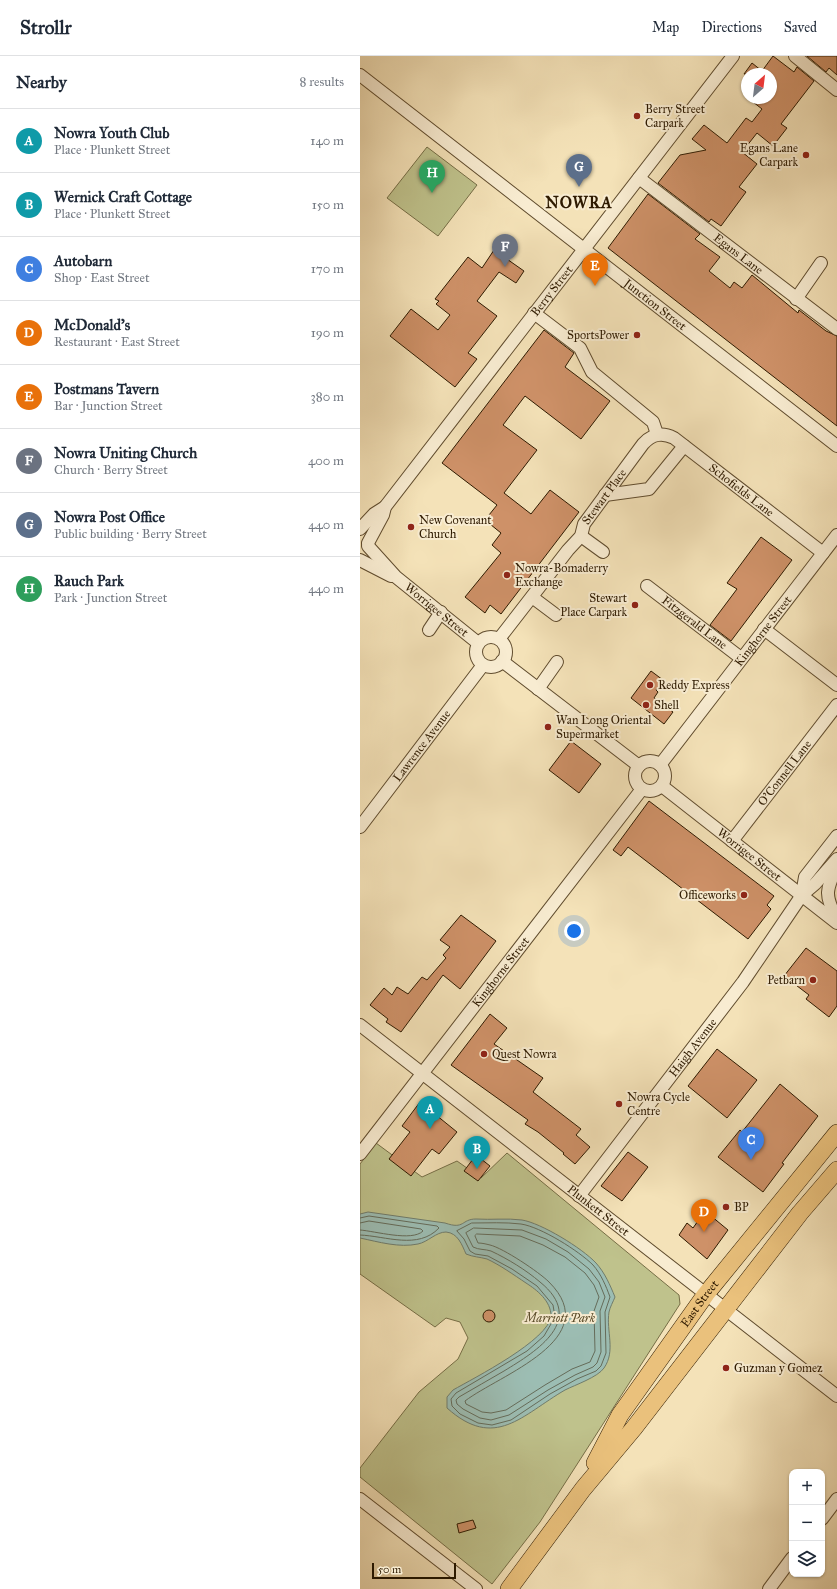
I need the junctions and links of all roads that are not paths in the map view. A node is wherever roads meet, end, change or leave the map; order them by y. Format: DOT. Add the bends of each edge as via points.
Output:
graph roads {
  1 [pos="733,56"];
  2 [pos="795,56"];
  3 [pos="360,75"];
  4 [pos="837,90"];
  5 [pos="639,178"];
  6 [pos="584,249"];
  7 [pos="821,263"];
  8 [pos="796,299"];
  9 [pos="534,313"];
  10 [pos="837,329"];
  11 [pos="657,434"];
  12 [pos="684,446"];
  13 [pos="837,446"];
  14 [pos="605,495"];
  15 [pos="385,508"];
  16 [pos="360,528"];
  17 [pos="837,534"];
  18 [pos="582,536"];
  19 [pos="365,541"];
  20 [pos="603,552"];
  21 [pos="823,553"];
  22 [pos="360,559"];
  23 [pos="396,577"];
  24 [pos="648,586"];
  25 [pos="532,597"];
  26 [pos="441,612"];
  27 [pos="556,615"];
  28 [pos="429,630"];
  29 [pos="764,630"];
  30 [pos="499,639"];
  31 [pos="478,643"];
  32 [pos="741,658"];
  33 [pos="502,661"];
  34 [pos="557,662"];
  35 [pos="483,665"];
  36 [pos="837,685"];
  37 [pos="538,689"];
  38 [pos="837,705"];
  39 [pos="660,765"];
  40 [pos="639,766"];
  41 [pos="662,786"];
  42 [pos="642,789"];
  43 [pos="360,827"];
  44 [pos="837,836"];
  45 [pos="732,841"];
  46 [pos="837,859"];
  47 [pos="837,866"];
  48 [pos="802,896"];
  49 [pos="837,920"];
  50 [pos="837,923"];
  51 [pos="360,1025"];
  52 [pos="422,1073"];
  53 [pos="837,1134"];
  54 [pos="360,1154"];
  55 [pos="837,1170"];
  56 [pos="579,1196"];
  57 [pos="706,1294"];
  58 [pos="725,1309"];
  59 [pos="837,1396"];
  60 [pos="583,1489"];
  61 [pos="360,1499"];
  62 [pos="837,1499"];
  63 [pos="825,1515"];
  64 [pos="789,1562"];
  65 [pos="476,1589"];
  66 [pos="509,1589"];
  67 [pos="769,1589"];
  1 -- 5 [label="street, Berry Street"];
  2 -- 4 [label="street"];
  3 -- 6 [label="street, Junction Street"];
  5 -- 6 [label="street, Berry Street"];
  5 -- 8 [label="street, Egans Lane"];
  6 -- 9 [label="street, Berry Street"];
  6 -- 13 [label="street, Junction Street"];
  7 -- 8 [label="street"];
  8 -- 10 [label="street, Egans Lane"];
  9 -- 11 [label="street" via="580,348 592,372 653,422"];
  9 -- 15 [label="street, Berry Street"];
  11 -- 12 [label="street, Schofields Lane" via="671,437"];
  11 -- 14 [label="street, Stewart Place" via="643,444"];
  12 -- 14 [label="street" via="649,489"];
  12 -- 21 [label="street, Schofields Lane"];
  14 -- 18 [label="street, Stewart Place" via="584,524"];
  15 -- 16 [label="street, Berry Street" via="374,514"];
  15 -- 19 [label="street, Berry Street"];
  17 -- 21 [label="street, Kinghorne Street"];
  18 -- 20 [label="street"];
  18 -- 25 [label="street, Stewart Place"];
  19 -- 22 [label="street, Berry Street" via="365,554"];
  19 -- 23 [label="street, Worrigee Street"];
  21 -- 29 [label="street, Kinghorne Street"];
  22 -- 23 [label="street, Worrigee Street"];
  23 -- 26 [label="street, Worrigee Street"];
  24 -- 32 [label="street, Fitzgerald Lane"];
  25 -- 27 [label="street"];
  25 -- 30 [label="street, Stewart Place"];
  26 -- 28 [label="street"];
  26 -- 31 [label="street, Worrigee Street"];
  29 -- 32 [label="street, Kinghorne Street"];
  29 -- 36 [label="street"];
  30 -- 31 [label="street" via="486,637"];
  30 -- 33 [label="street" via="506,650"];
  31 -- 35 [label="street" via="476,657"];
  32 -- 39 [label="street, Kinghorne Street"];
  33 -- 35 [label="street" via="491,667"];
  33 -- 37 [label="street"];
  34 -- 37 [label="street"];
  35 -- 43 [label="street, Lawrence Avenue"];
  37 -- 40 [label="street"];
  38 -- 45 [label="street, O'Connell Lane"];
  39 -- 40 [label="street" via="652,761"];
  39 -- 41 [label="street" via="665,775"];
  40 -- 42 [label="street" via="635,778"];
  41 -- 42 [label="street" via="650,792"];
  41 -- 45 [label="street, Worrigee Street"];
  42 -- 52 [label="street, Kinghorne Street"];
  44 -- 48 [label="street" via="805,877"];
  45 -- 48 [label="street, Worrigee Street"];
  46 -- 48 [label="street"];
  47 -- 49 [label="street" via="827,899"];
  48 -- 50 [label="street, Worrigee Street"];
  48 -- 56 [label="street, Haigh Avenue" via="743,982"];
  51 -- 52 [label="street, Plunkett Street"];
  52 -- 54 [label="street, Kinghorne Street"];
  52 -- 56 [label="street, Plunkett Street"];
  53 -- 57 [label="highway, East Street"];
  55 -- 58 [label="highway, East Street"];
  56 -- 57 [label="street, Plunkett Street"];
  57 -- 58 [label="street, Plunkett Street"];
  57 -- 60 [label="highway, East Street" via="620,1415"];
  58 -- 59 [label="street, Plunkett Street"];
  58 -- 60 [label="highway, East Street" via="634,1428"];
  60 -- 66 [label="highway, East Street"];
  61 -- 65 [label="street"];
  62 -- 63 [label="street"];
  64 -- 67 [label="street"];
}
